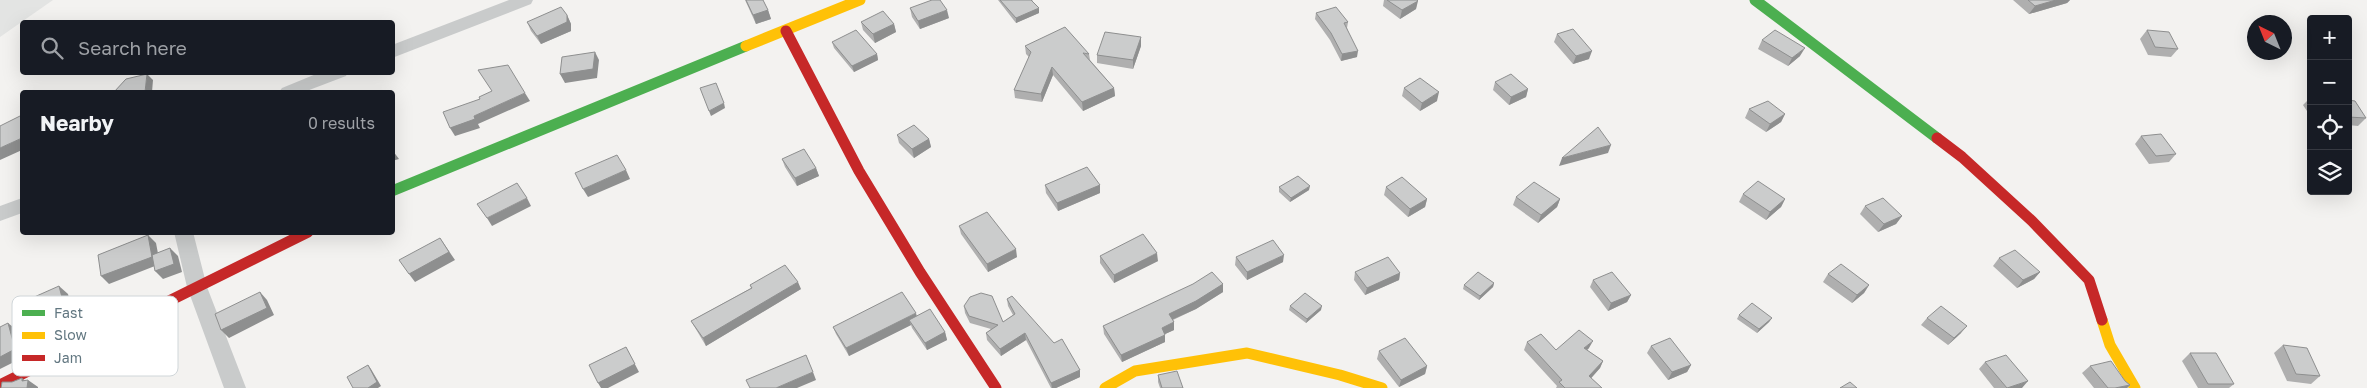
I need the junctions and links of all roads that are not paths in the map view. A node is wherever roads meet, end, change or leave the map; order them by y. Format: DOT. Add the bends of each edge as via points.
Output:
graph roads {
  1 [pos="524,0"];
  2 [pos="860,0"];
  3 [pos="1755,0"];
  4 [pos="786,31"];
  5 [pos="395,51"];
  6 [pos="332,75"];
  7 [pos="293,90"];
  8 [pos="395,190"];
  9 [pos="20,206"];
  10 [pos="0,214"];
  11 [pos="184,235"];
  12 [pos="302,235"];
  13 [pos="197,287"];
  14 [pos="178,296"];
  15 [pos="18,376"];
  16 [pos="1337,382"];
  17 [pos="0,385"];
  18 [pos="235,388"];
  19 [pos="996,388"];
  20 [pos="1105,388"];
  21 [pos="1382,388"];
  22 [pos="2135,388"];
  1 -- 5 [label="street"];
  2 -- 4 [label="street"];
  3 -- 22 [label="street" via="1962,157 2090,280 2110,346"];
  4 -- 8 [label="street"];
  4 -- 19 [label="street" via="859,172"];
  6 -- 7 [label="street"];
  9 -- 10 [label="street"];
  11 -- 13 [label="street"];
  12 -- 13 [label="street"];
  13 -- 14 [label="street"];
  13 -- 18 [label="street"];
  15 -- 17 [label="street"];
  16 -- 20 [label="street" via="1247,353 1135,371"];
  16 -- 21 [label="street"];
}
